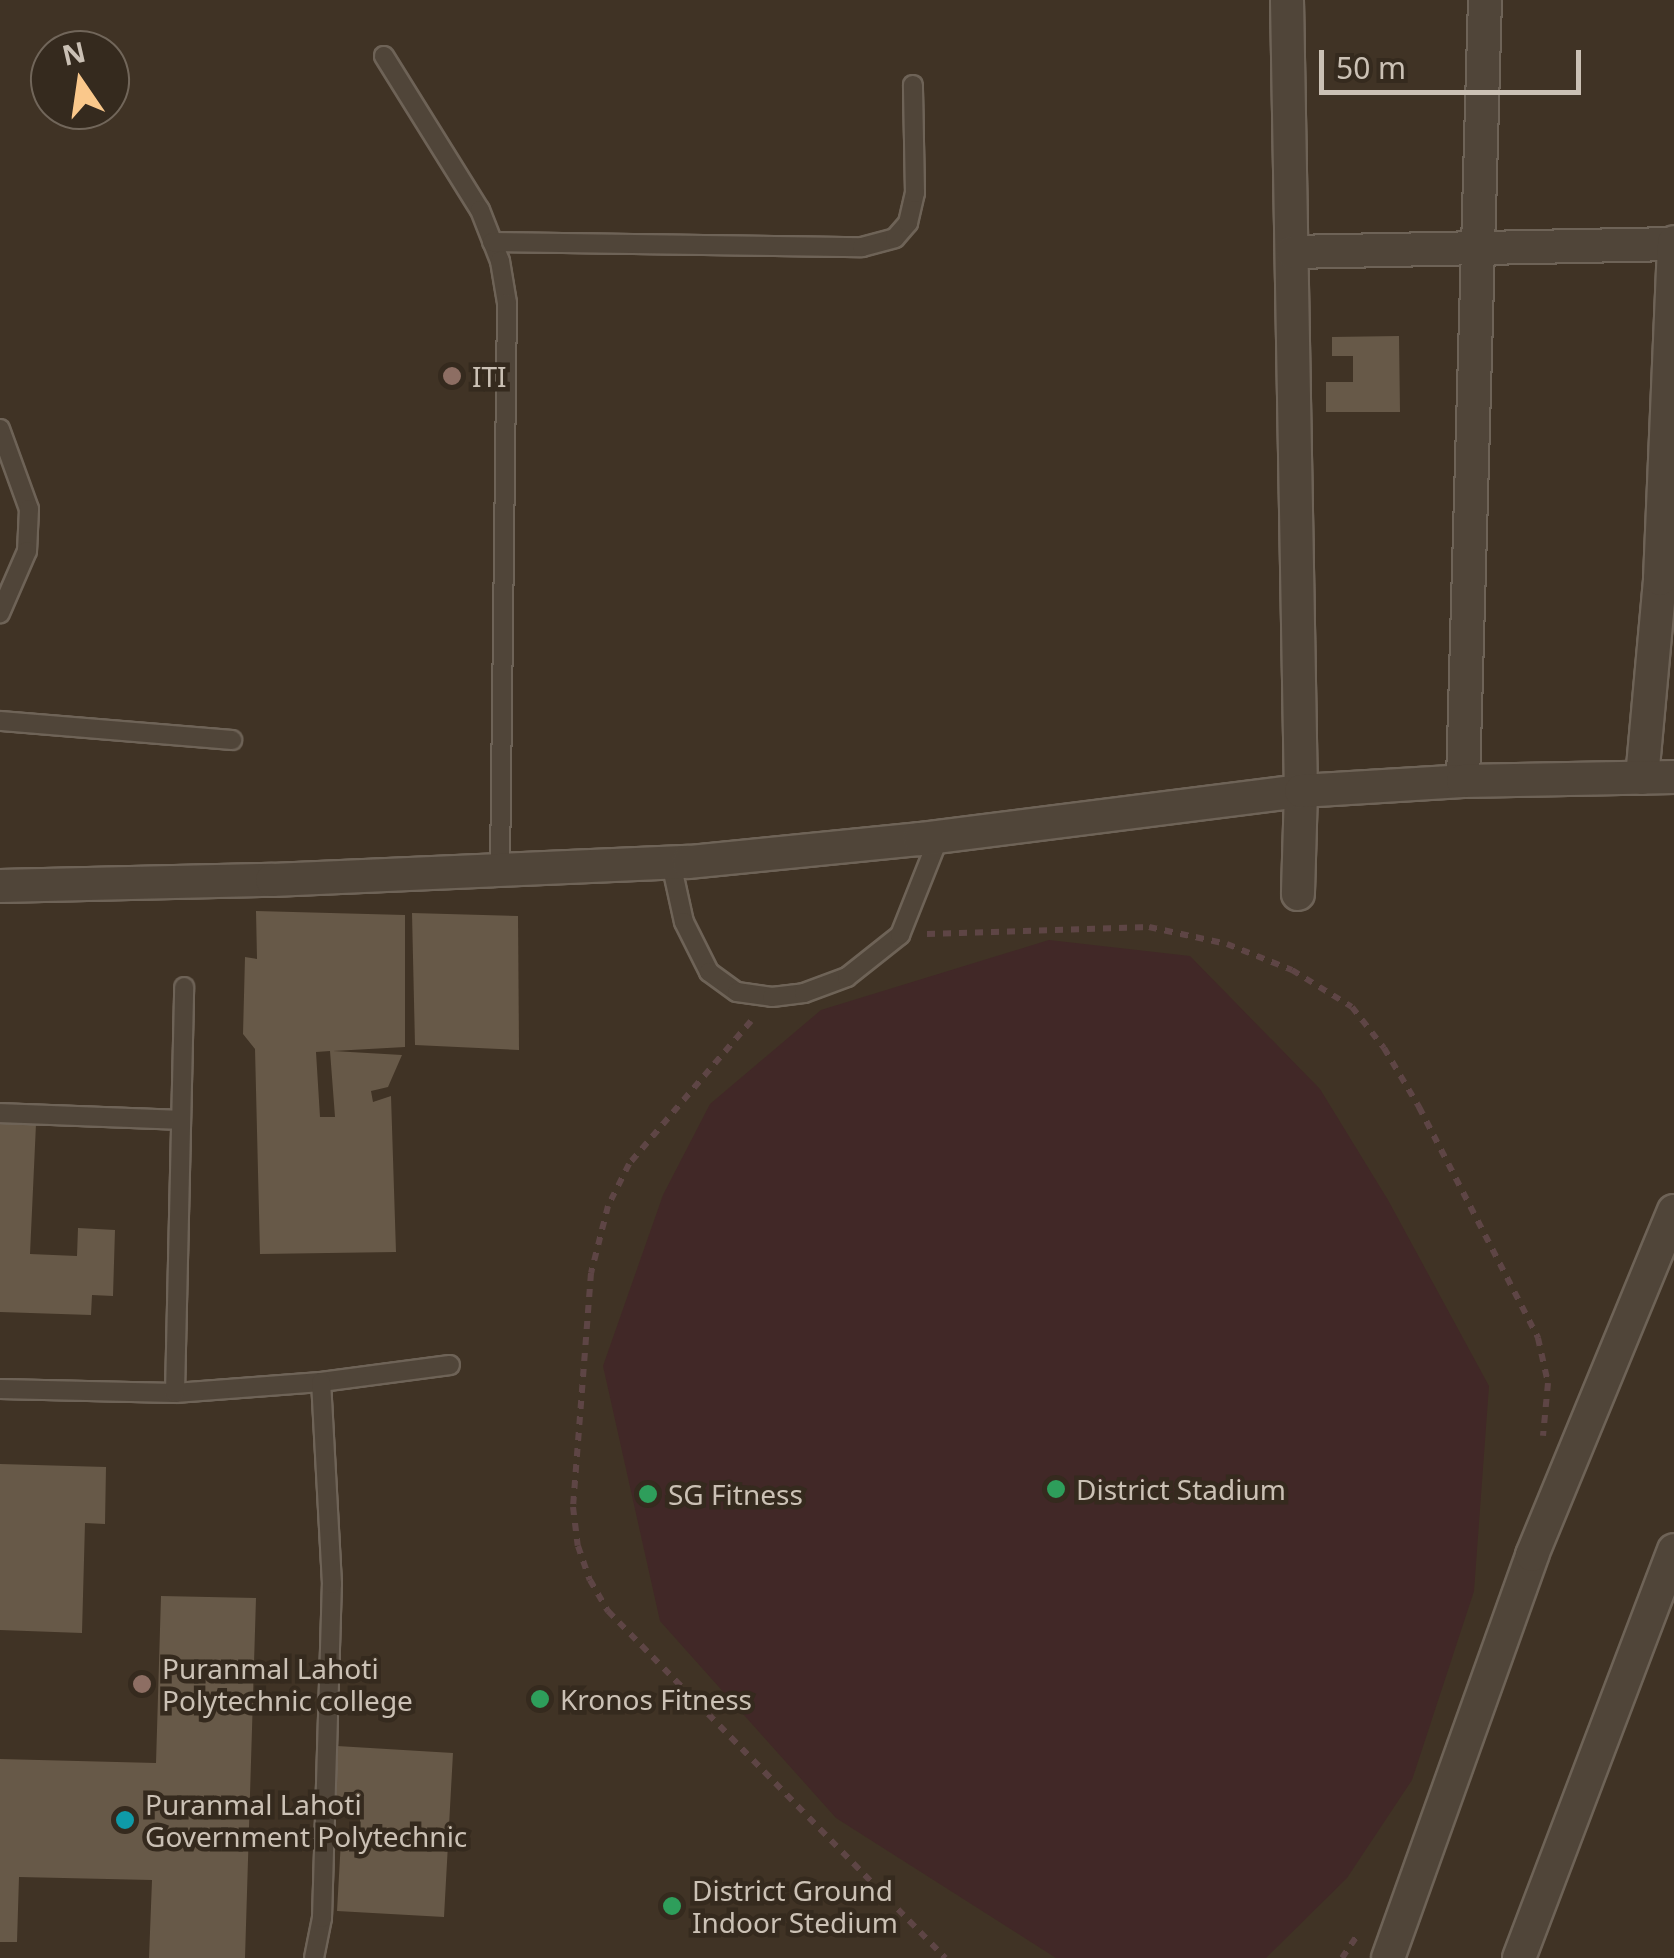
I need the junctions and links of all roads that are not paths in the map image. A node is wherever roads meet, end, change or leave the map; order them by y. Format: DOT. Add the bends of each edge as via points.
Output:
graph roads {
  1 [pos="1287,0"];
  2 [pos="1485,0"];
  3 [pos="384,56"];
  4 [pos="913,85"];
  5 [pos="492,242"];
  6 [pos="1674,243"];
  7 [pos="1477,251"];
  8 [pos="1292,252"];
  9 [pos="0,428"];
  10 [pos="0,613"];
  11 [pos="0,721"];
  12 [pos="232,740"];
  13 [pos="1658,777"];
  14 [pos="1463,781"];
  15 [pos="1302,790"];
  16 [pos="938,837"];
  17 [pos="672,862"];
  18 [pos="500,870"];
  19 [pos="0,886"];
  20 [pos="1298,894"];
  21 [pos="184,987"];
  22 [pos="0,1113"];
  23 [pos="181,1120"];
  24 [pos="1674,1211"];
  25 [pos="450,1365"];
  26 [pos="321,1382"];
  27 [pos="0,1389"];
  28 [pos="175,1393"];
  29 [pos="1674,1552"];
  30 [pos="1666,1600"];
  31 [pos="314,1958"];
  32 [pos="1388,1958"];
  33 [pos="1519,1958"];
  1 -- 8 [label="street"];
  2 -- 7 [label="street"];
  3 -- 5 [label="lane" via="480,210"];
  4 -- 5 [label="lane" via="915,192 908,223 894,238 862,247"];
  5 -- 18 [label="lane" via="507,303"];
  6 -- 7 [label="street"];
  6 -- 13 [label="street"];
  7 -- 8 [label="street"];
  7 -- 14 [label="street"];
  8 -- 15 [label="street"];
  9 -- 10 [label="lane" via="29,509 26,551"];
  11 -- 12 [label="lane"];
  13 -- 14 [label="street"];
  14 -- 15 [label="street"];
  15 -- 16 [label="street"];
  15 -- 20 [label="street"];
  16 -- 17 [label="street"];
  16 -- 17 [label="lane" via="900,934 847,978 772,997 738,992 709,972 684,922"];
  17 -- 18 [label="street"];
  18 -- 19 [label="street"];
  21 -- 23 [label="lane"];
  22 -- 23 [label="lane"];
  23 -- 28 [label="lane"];
  24 -- 32 [label="street" via="1532,1555"];
  25 -- 26 [label="lane"];
  26 -- 28 [label="lane"];
  26 -- 31 [label="lane" via="332,1584 322,1918"];
  27 -- 28 [label="lane"];
  29 -- 30 [label="street"];
  30 -- 33 [label="street"];
}
